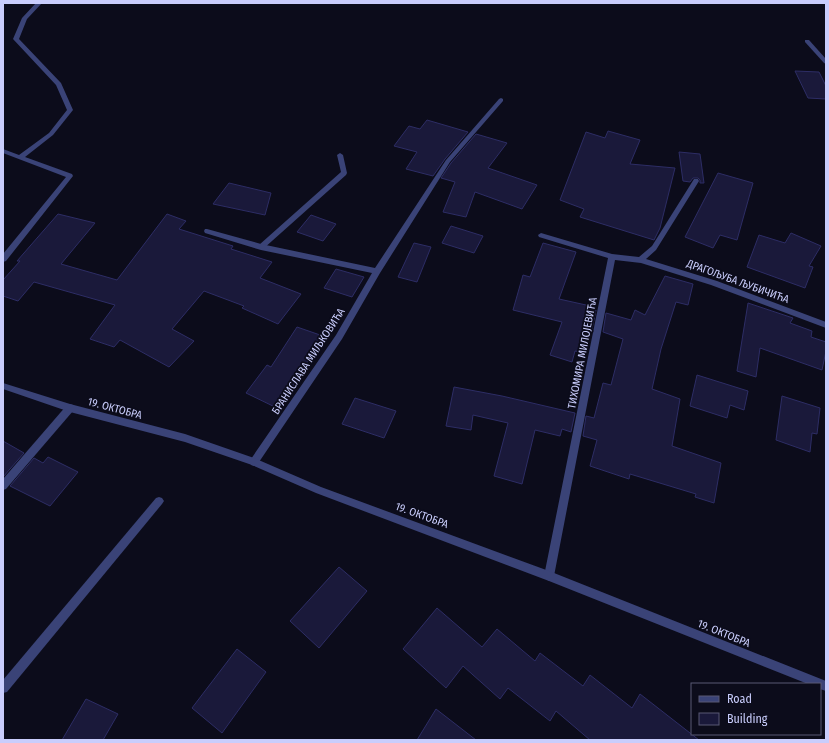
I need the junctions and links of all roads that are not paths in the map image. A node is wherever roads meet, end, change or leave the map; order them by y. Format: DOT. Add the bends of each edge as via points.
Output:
graph roads {
  1 [pos="39,3"];
  2 [pos="807,41"];
  3 [pos="826,62"];
  4 [pos="501,100"];
  5 [pos="3,151"];
  6 [pos="340,155"];
  7 [pos="20,157"];
  8 [pos="696,181"];
  9 [pos="207,231"];
  10 [pos="541,235"];
  11 [pos="261,247"];
  12 [pos="612,257"];
  13 [pos="3,259"];
  14 [pos="641,260"];
  15 [pos="377,271"];
  16 [pos="826,325"];
  17 [pos="3,386"];
  18 [pos="70,408"];
  19 [pos="254,462"];
  20 [pos="3,486"];
  21 [pos="159,501"];
  22 [pos="549,576"];
  23 [pos="818,683"];
  24 [pos="3,688"];
  1 -- 7 [label="street" via="25,18 16,39 59,84 70,110 51,134"];
  2 -- 3 [label="street"];
  4 -- 15 [label="street, БРАНИСЛАВА МИЉКОВИЋА" via="448,161"];
  5 -- 7 [label="street"];
  6 -- 11 [label="street" via="344,173"];
  7 -- 13 [label="street" via="70,176"];
  8 -- 14 [label="street" via="654,248"];
  9 -- 11 [label="street"];
  10 -- 12 [label="street"];
  11 -- 15 [label="street"];
  12 -- 14 [label="street"];
  12 -- 22 [label="street, ТИХОМИРА МИЛОЈЕВИЋА"];
  14 -- 16 [label="street, ДРАГОЉУБА ЉУБИЧИЋА" via="714,283"];
  15 -- 19 [label="street, БРАНИСЛАВА МИЉКОВИЋА" via="340,337"];
  17 -- 18 [label="street, 19. ОКТОБРА"];
  18 -- 19 [label="street, 19. ОКТОБРА" via="185,438"];
  18 -- 20 [label="street"];
  19 -- 22 [label="street, 19. ОКТОБРА" via="319,490"];
  21 -- 24 [label="street"];
  22 -- 23 [label="street, 19. ОКТОБРА"];
}
